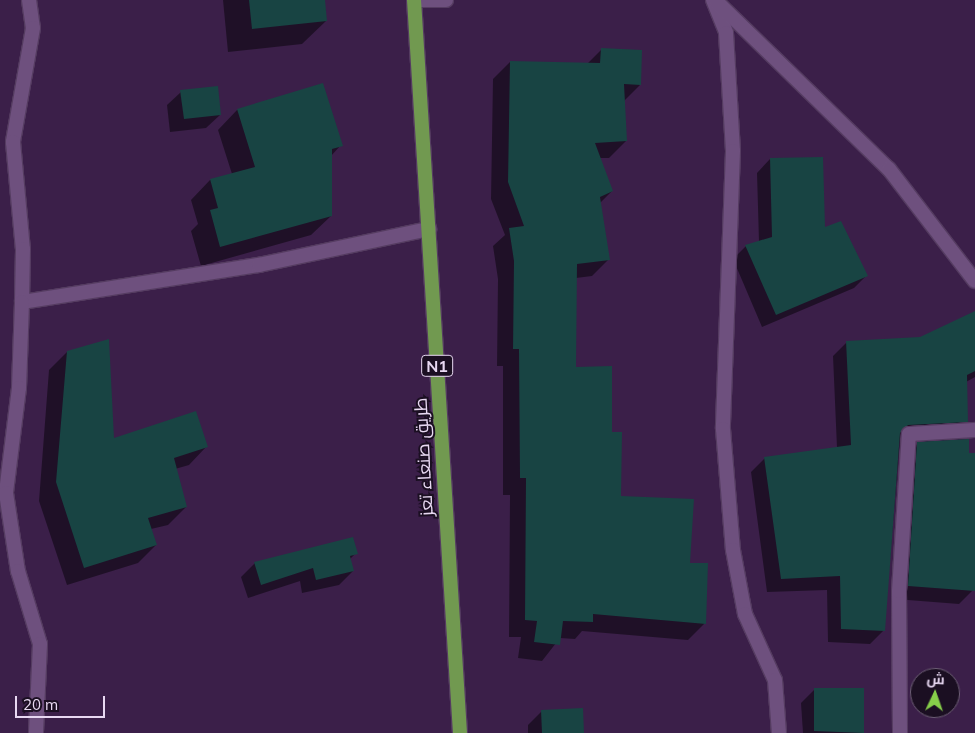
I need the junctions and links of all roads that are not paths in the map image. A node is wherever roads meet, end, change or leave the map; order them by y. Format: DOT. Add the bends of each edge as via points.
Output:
graph roads {
  1 [pos="29,0"];
  2 [pos="414,0"];
  3 [pos="446,0"];
  4 [pos="714,0"];
  5 [pos="429,229"];
  6 [pos="975,280"];
  7 [pos="22,302"];
  8 [pos="975,430"];
  9 [pos="36,733"];
  10 [pos="460,733"];
  11 [pos="779,733"];
  12 [pos="900,733"];
  1 -- 7 [label="street" via="32,28 13,142 23,249"];
  2 -- 3 [label="street"];
  2 -- 5 [label="highway, طريق صنعاء تعز / N1"];
  4 -- 6 [label="street" via="889,169"];
  4 -- 11 [label="street" via="726,33 733,151 722,429 733,550 745,614 775,680"];
  5 -- 7 [label="street" via="259,265"];
  5 -- 10 [label="highway, طريق صنعاء تعز / N1"];
  7 -- 9 [label="street" via="20,388 6,493 18,571 40,644"];
  8 -- 12 [label="street" via="909,434 899,591"];
}
